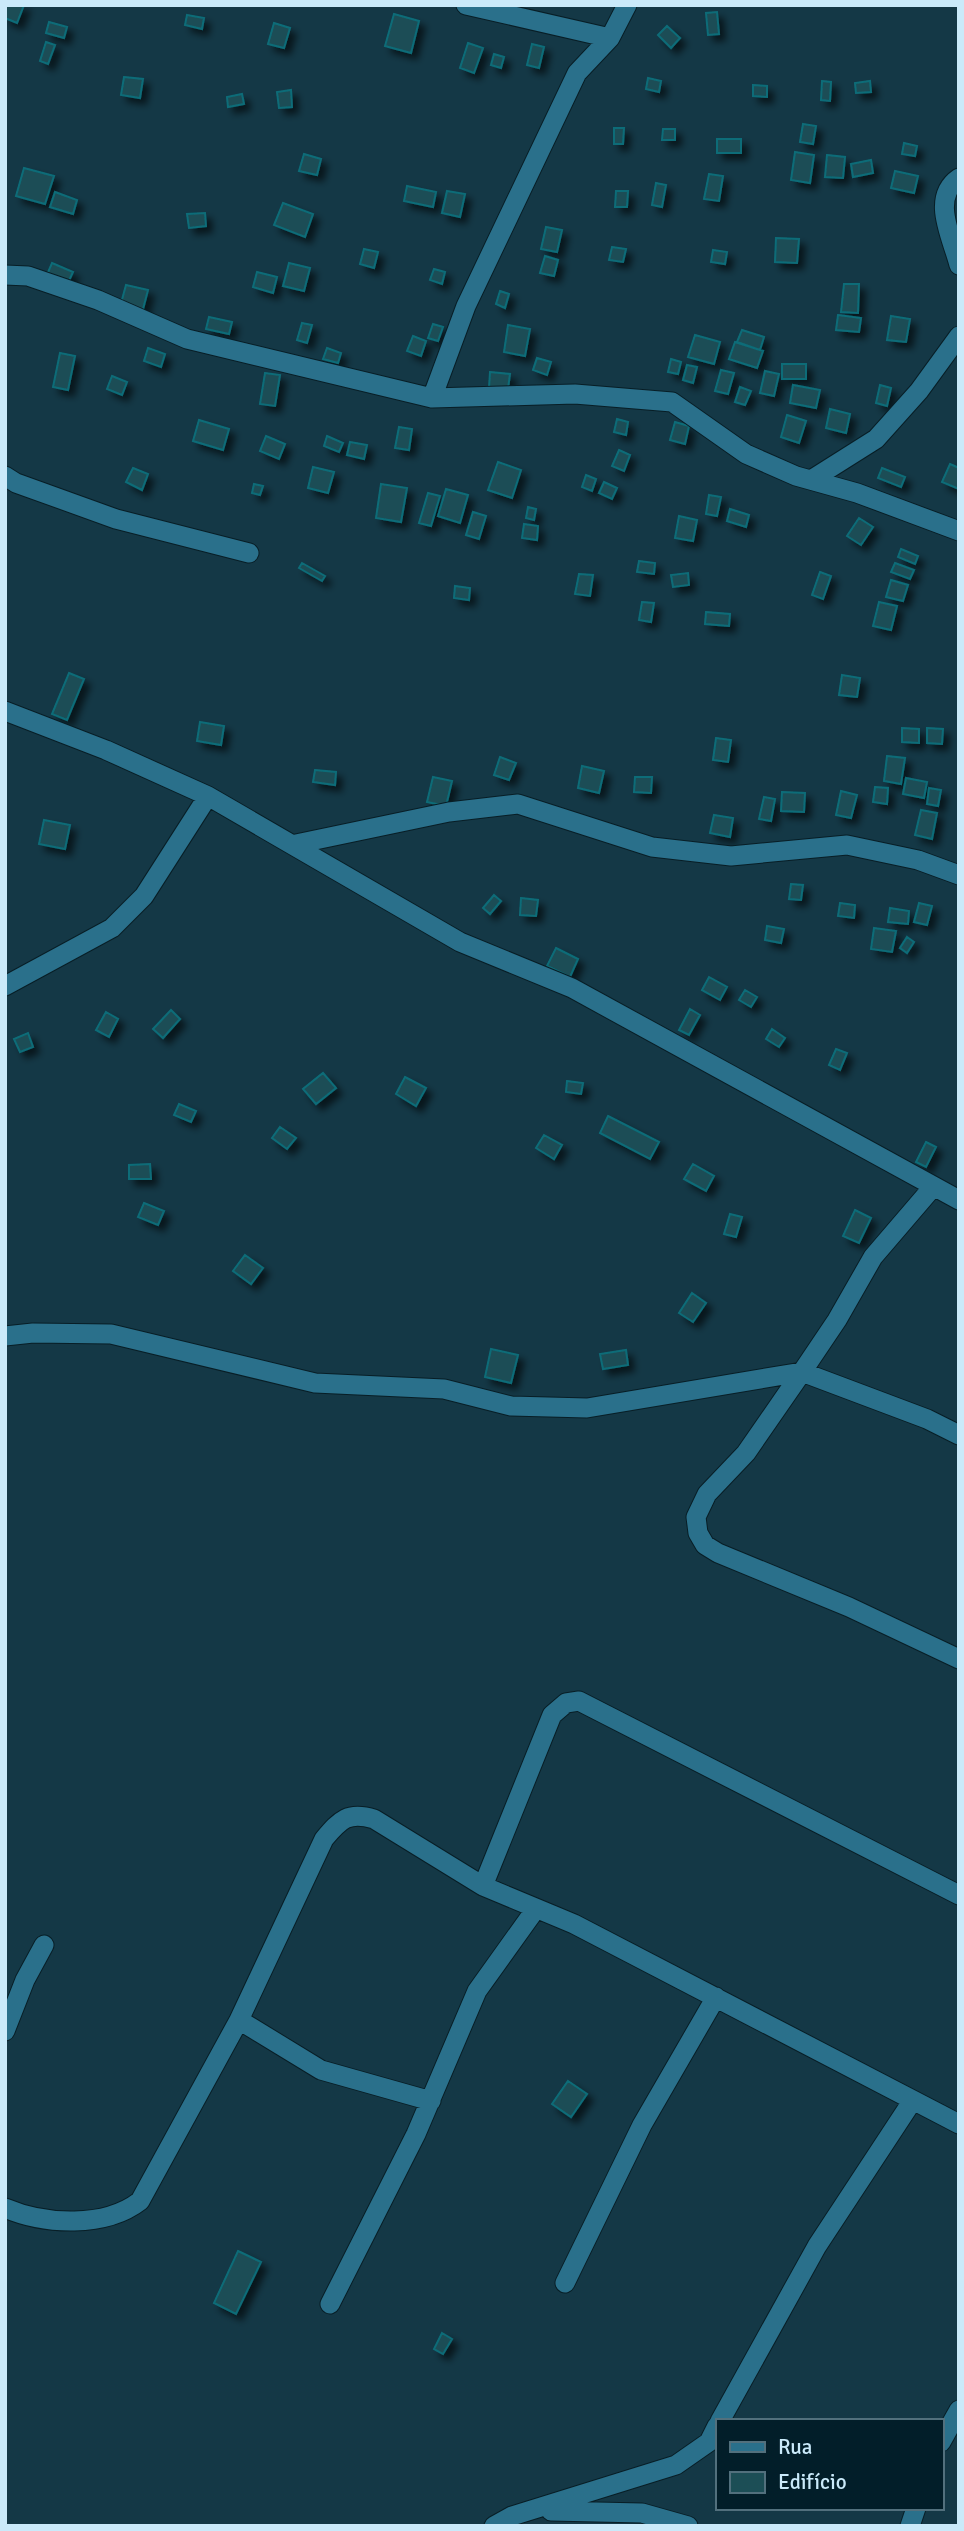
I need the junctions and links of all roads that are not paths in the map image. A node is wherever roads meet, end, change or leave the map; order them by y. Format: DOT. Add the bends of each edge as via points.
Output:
graph roads {
  1 [pos="466,5"];
  2 [pos="627,5"];
  3 [pos="610,38"];
  4 [pos="959,178"];
  5 [pos="959,265"];
  6 [pos="5,275"];
  7 [pos="959,336"];
  8 [pos="432,398"];
  9 [pos="5,476"];
  10 [pos="811,480"];
  11 [pos="959,531"];
  12 [pos="249,553"];
  13 [pos="5,711"];
  14 [pos="208,796"];
  15 [pos="296,845"];
  16 [pos="959,875"];
  17 [pos="5,986"];
  18 [pos="949,1191"];
  19 [pos="5,1336"];
  20 [pos="802,1372"];
  21 [pos="959,1435"];
  22 [pos="959,1659"];
  23 [pos="483,1886"];
  24 [pos="959,1895"];
  25 [pos="535,1910"];
  26 [pos="44,1945"];
  27 [pos="716,1997"];
  28 [pos="239,2020"];
  29 [pos="5,2031"];
  30 [pos="913,2100"];
  31 [pos="431,2101"];
  32 [pos="959,2124"];
  33 [pos="5,2208"];
  34 [pos="565,2283"];
  35 [pos="330,2304"];
  36 [pos="959,2410"];
  37 [pos="721,2419"];
  38 [pos="716,2428"];
  39 [pos="943,2438"];
  40 [pos="539,2509"];
  41 [pos="494,2526"];
  42 [pos="688,2526"];
  1 -- 3 [label="street"];
  2 -- 3 [label="street"];
  3 -- 8 [label="street" via="577,73 466,306"];
  4 -- 5 [label="street" via="944,194"];
  6 -- 8 [label="street" via="28,276 98,300 187,339"];
  7 -- 10 [label="street" via="876,439"];
  8 -- 10 [label="street" via="575,394 672,402 746,454"];
  9 -- 12 [label="street" via="116,519"];
  10 -- 11 [label="street"];
  13 -- 14 [label="street"];
  14 -- 15 [label="street"];
  14 -- 17 [label="street" via="144,896 112,928"];
  15 -- 16 [label="street" via="449,812 519,804 652,847 731,856 847,845 918,860"];
  15 -- 18 [label="street" via="460,942 572,988"];
  18 -- 20 [label="street" via="873,1257"];
  19 -- 20 [label="street" via="111,1334 315,1383 444,1389 511,1406 587,1408"];
  20 -- 21 [label="street"];
  20 -- 22 [label="street" via="746,1454 707,1494 696,1517 698,1533 705,1545 718,1553"];
  23 -- 24 [label="street" via="552,1715 566,1703 579,1702"];
  23 -- 25 [label="street"];
  23 -- 28 [label="street" via="374,1819 348,1816 324,1839"];
  25 -- 27 [label="street" via="573,1924"];
  25 -- 31 [label="street" via="477,1991"];
  26 -- 29 [label="street"];
  27 -- 30 [label="street"];
  27 -- 34 [label="street" via="642,2125"];
  28 -- 31 [label="street" via="321,2070"];
  28 -- 33 [label="street" via="140,2201 127,2211 98,2220 28,2215"];
  30 -- 32 [label="street"];
  30 -- 37 [label="street" via="817,2246"];
  31 -- 35 [label="street"];
  36 -- 39 [label="street"];
  38 -- 40 [label="street" via="709,2442 676,2465"];
  40 -- 41 [label="street"];
  40 -- 42 [label="street" via="642,2513"];
}
